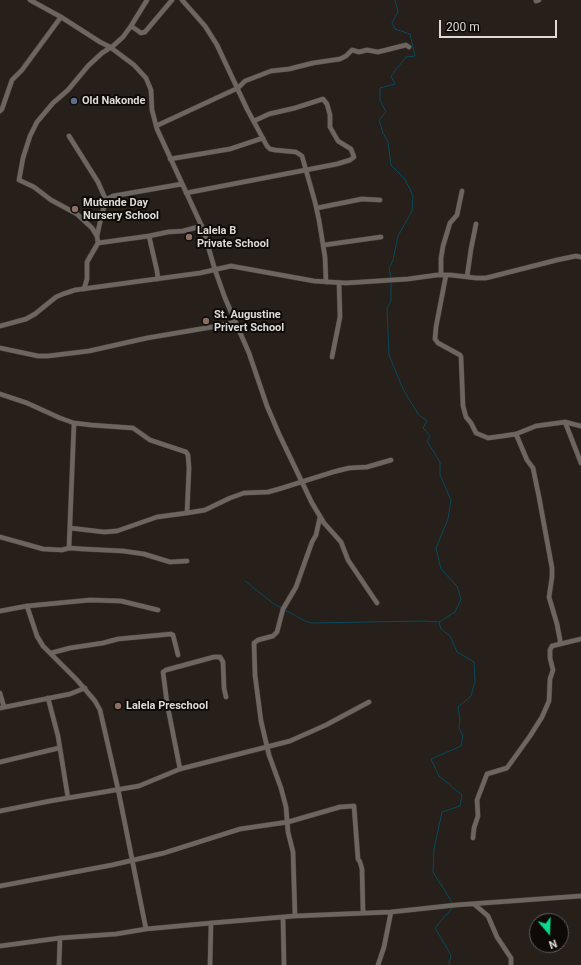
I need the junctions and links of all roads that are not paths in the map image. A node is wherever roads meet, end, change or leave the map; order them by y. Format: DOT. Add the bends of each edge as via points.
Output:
graph roads {
  1 [pos="30,0"];
  2 [pos="147,0"];
  3 [pos="172,0"];
  4 [pos="182,0"];
  5 [pos="61,17"];
  6 [pos="131,26"];
  7 [pos="110,47"];
  8 [pos="410,47"];
  9 [pos="238,88"];
  10 [pos="0,110"];
  11 [pos="254,121"];
  12 [pos="156,126"];
  13 [pos="69,136"];
  14 [pos="263,138"];
  15 [pos="170,159"];
  16 [pos="306,169"];
  17 [pos="182,184"];
  18 [pos="462,191"];
  19 [pos="186,193"];
  20 [pos="108,199"];
  21 [pos="380,200"];
  22 [pos="316,208"];
  23 [pos="476,224"];
  24 [pos="202,226"];
  25 [pos="97,236"];
  26 [pos="149,236"];
  27 [pos="381,237"];
  28 [pos="98,243"];
  29 [pos="324,245"];
  30 [pos="581,257"];
  31 [pos="215,270"];
  32 [pos="444,275"];
  33 [pos="467,277"];
  34 [pos="158,279"];
  35 [pos="326,282"];
  36 [pos="338,283"];
  37 [pos="84,289"];
  38 [pos="235,322"];
  39 [pos="0,326"];
  40 [pos="0,348"];
  41 [pos="332,357"];
  42 [pos="0,394"];
  43 [pos="565,422"];
  44 [pos="74,423"];
  45 [pos="581,426"];
  46 [pos="516,434"];
  47 [pos="391,460"];
  48 [pos="581,463"];
  49 [pos="301,481"];
  50 [pos="187,513"];
  51 [pos="320,517"];
  52 [pos="70,528"];
  53 [pos="0,538"];
  54 [pos="69,548"];
  55 [pos="187,561"];
  56 [pos="377,603"];
  57 [pos="28,606"];
  58 [pos="158,610"];
  59 [pos="0,611"];
  60 [pos="581,639"];
  61 [pos="560,643"];
  62 [pos="51,653"];
  63 [pos="178,655"];
  64 [pos="85,688"];
  65 [pos="0,693"];
  66 [pos="226,697"];
  67 [pos="48,698"];
  68 [pos="369,702"];
  69 [pos="2,707"];
  70 [pos="267,747"];
  71 [pos="59,748"];
  72 [pos="0,762"];
  73 [pos="180,769"];
  74 [pos="118,789"];
  75 [pos="68,798"];
  76 [pos="0,811"];
  77 [pos="288,822"];
  78 [pos="473,838"];
  79 [pos="132,860"];
  80 [pos="0,886"];
  81 [pos="581,896"];
  82 [pos="474,904"];
  83 [pos="363,912"];
  84 [pos="392,912"];
  85 [pos="295,916"];
  86 [pos="283,918"];
  87 [pos="211,923"];
  88 [pos="146,929"];
  89 [pos="60,938"];
  90 [pos="0,946"];
  91 [pos="59,965"];
  92 [pos="210,965"];
  93 [pos="284,965"];
  94 [pos="378,965"];
  95 [pos="511,965"];
  1 -- 5 [label="street"];
  2 -- 6 [label="street"];
  3 -- 6 [label="street" via="145,32 141,33"];
  4 -- 9 [label="street" via="205,26"];
  5 -- 7 [label="street"];
  5 -- 10 [label="street" via="12,80"];
  6 -- 7 [label="street" via="116,44"];
  7 -- 12 [label="street" via="134,65 146,78 151,90"];
  7 -- 25 [label="street" via="88,66 37,122 30,136 19,180 77,214"];
  8 -- 9 [label="street" via="406,45 378,52 352,50 340,58 272,71 245,81"];
  9 -- 11 [label="street"];
  9 -- 12 [label="street"];
  11 -- 14 [label="street"];
  11 -- 16 [label="street" via="269,114 323,99 330,115 330,127 338,141 351,150 354,157 337,164"];
  12 -- 15 [label="street"];
  13 -- 20 [label="street" via="105,198"];
  14 -- 15 [label="street" via="230,148"];
  14 -- 16 [label="street" via="270,149 296,152 302,156"];
  15 -- 17 [label="street"];
  16 -- 19 [label="street"];
  16 -- 22 [label="street"];
  17 -- 19 [label="street"];
  17 -- 20 [label="street"];
  18 -- 32 [label="street" via="457,214 450,223 443,246 441,258"];
  19 -- 24 [label="street"];
  20 -- 25 [label="street"];
  21 -- 22 [label="street" via="362,199"];
  22 -- 29 [label="street"];
  23 -- 33 [label="street"];
  24 -- 26 [label="street"];
  24 -- 31 [label="street"];
  25 -- 28 [label="street"];
  26 -- 28 [label="street"];
  26 -- 34 [label="street"];
  27 -- 29 [label="street"];
  28 -- 37 [label="street" via="87,262"];
  29 -- 35 [label="street"];
  30 -- 33 [label="street" via="557,260 494,276"];
  31 -- 34 [label="street"];
  31 -- 35 [label="street" via="237,266"];
  31 -- 38 [label="street"];
  32 -- 33 [label="street"];
  32 -- 36 [label="street"];
  32 -- 46 [label="street" via="435,339 461,357 464,414 476,433 481,436 488,438"];
  34 -- 37 [label="street"];
  35 -- 36 [label="street"];
  36 -- 41 [label="street" via="340,317"];
  37 -- 39 [label="street" via="56,297 35,314"];
  38 -- 40 [label="street" via="89,351 48,356"];
  38 -- 49 [label="street" via="273,420"];
  42 -- 44 [label="street"];
  43 -- 45 [label="street"];
  43 -- 46 [label="street" via="536,426"];
  43 -- 48 [label="street"];
  44 -- 50 [label="street" via="133,428 150,440 186,452 189,468"];
  44 -- 52 [label="street"];
  46 -- 61 [label="street" via="533,468 540,497 552,568 549,597"];
  47 -- 49 [label="street"];
  49 -- 50 [label="street" via="273,490 244,493 205,510"];
  49 -- 51 [label="street"];
  50 -- 52 [label="street" via="157,517 111,532"];
  51 -- 56 [label="street" via="341,542 348,560"];
  51 -- 70 [label="street" via="316,535 296,587 283,609 277,632 254,643 258,700"];
  52 -- 54 [label="street"];
  53 -- 54 [label="street" via="43,549"];
  54 -- 55 [label="street" via="123,551 170,562"];
  57 -- 58 [label="street" via="90,600 120,601"];
  57 -- 59 [label="street"];
  57 -- 62 [label="street" via="37,636"];
  60 -- 61 [label="street"];
  61 -- 78 [label="street" via="552,646 550,650 553,670 549,701 542,717 507,768 487,774 477,800 478,816"];
  62 -- 63 [label="street" via="118,639 171,634"];
  62 -- 64 [label="street"];
  64 -- 67 [label="street"];
  64 -- 74 [label="street" via="100,710"];
  65 -- 69 [label="street"];
  66 -- 73 [label="street" via="223,662 220,657 163,672"];
  67 -- 69 [label="street"];
  67 -- 71 [label="street"];
  68 -- 70 [label="street" via="290,742"];
  70 -- 73 [label="street"];
  70 -- 77 [label="street" via="281,788"];
  71 -- 72 [label="street"];
  71 -- 75 [label="street"];
  73 -- 74 [label="street" via="139,786"];
  74 -- 75 [label="street"];
  74 -- 79 [label="street"];
  75 -- 76 [label="street"];
  77 -- 79 [label="street" via="240,829 164,853"];
  77 -- 83 [label="street" via="340,806 354,806 358,860 362,869"];
  77 -- 85 [label="street" via="293,858"];
  79 -- 80 [label="street"];
  79 -- 88 [label="street"];
  81 -- 82 [label="street"];
  82 -- 84 [label="street"];
  82 -- 95 [label="street" via="488,916 497,937 511,958"];
  83 -- 84 [label="street"];
  83 -- 85 [label="street"];
  84 -- 94 [label="street"];
  85 -- 86 [label="street"];
  86 -- 87 [label="street"];
  86 -- 93 [label="street"];
  87 -- 88 [label="street"];
  87 -- 92 [label="street"];
  88 -- 89 [label="street"];
  89 -- 90 [label="street"];
  89 -- 91 [label="street"];
}
